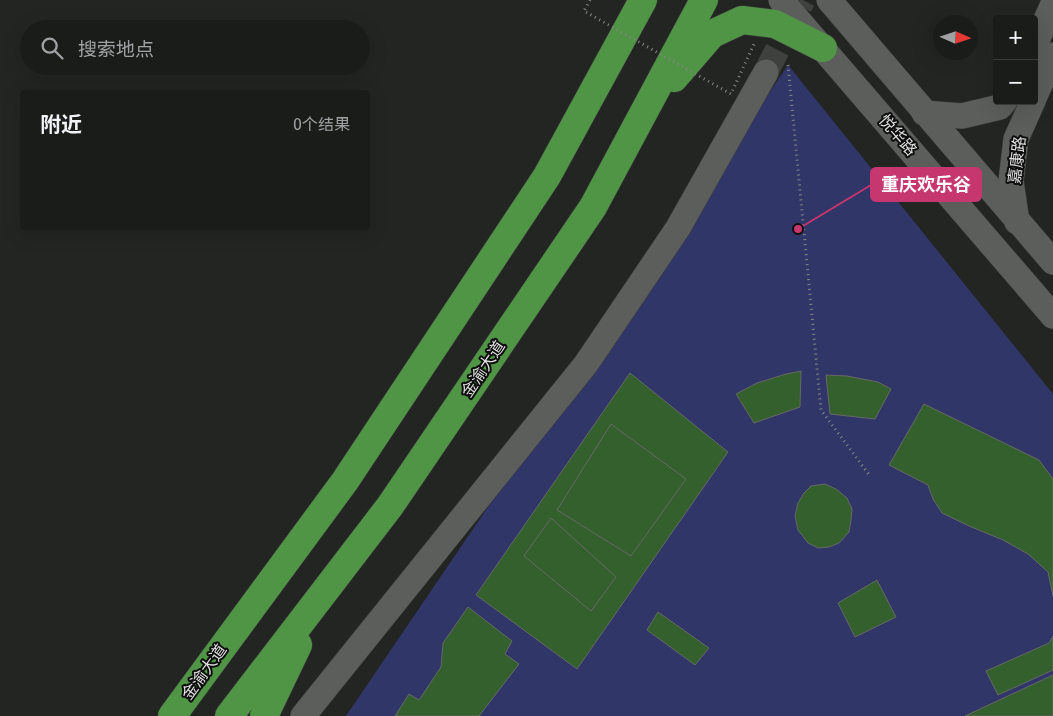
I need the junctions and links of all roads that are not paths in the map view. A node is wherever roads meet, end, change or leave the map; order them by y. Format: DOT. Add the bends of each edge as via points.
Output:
graph roads {
  1 [pos="643,0"];
  2 [pos="704,0"];
  3 [pos="781,0"];
  4 [pos="829,0"];
  5 [pos="1053,4"];
  6 [pos="1038,38"];
  7 [pos="823,48"];
  8 [pos="1053,55"];
  9 [pos="777,69"];
  10 [pos="1038,91"];
  11 [pos="1002,105"];
  12 [pos="1032,105"];
  13 [pos="643,113"];
  14 [pos="924,113"];
  15 [pos="1017,222"];
  16 [pos="1053,262"];
  17 [pos="1052,316"];
  18 [pos="322,597"];
  19 [pos="172,716"];
  20 [pos="229,716"];
  21 [pos="264,716"];
  22 [pos="303,716"];
  1 -- 19 [label="highway, 金渝大道" via="548,176 345,481"];
  2 -- 13 [label="highway, 金渝大道"];
  3 -- 7 [label="street, 悦华路"];
  4 -- 14 [label="street"];
  5 -- 6 [label="street"];
  7 -- 13 [label="highway" via="775,24 742,20 712,34"];
  7 -- 17 [label="street, 悦华路"];
  8 -- 10 [label="street, 嘉康路"];
  9 -- 22 [label="street" via="678,228 586,364"];
  11 -- 14 [label="street" via="962,116"];
  12 -- 15 [label="street, 嘉康路" via="1016,139 1011,181"];
  13 -- 18 [label="highway, 金渝大道" via="593,207 390,506"];
  14 -- 15 [label="street"];
  15 -- 16 [label="street"];
  18 -- 20 [label="highway, 金渝大道"];
  18 -- 21 [label="highway"];
}
